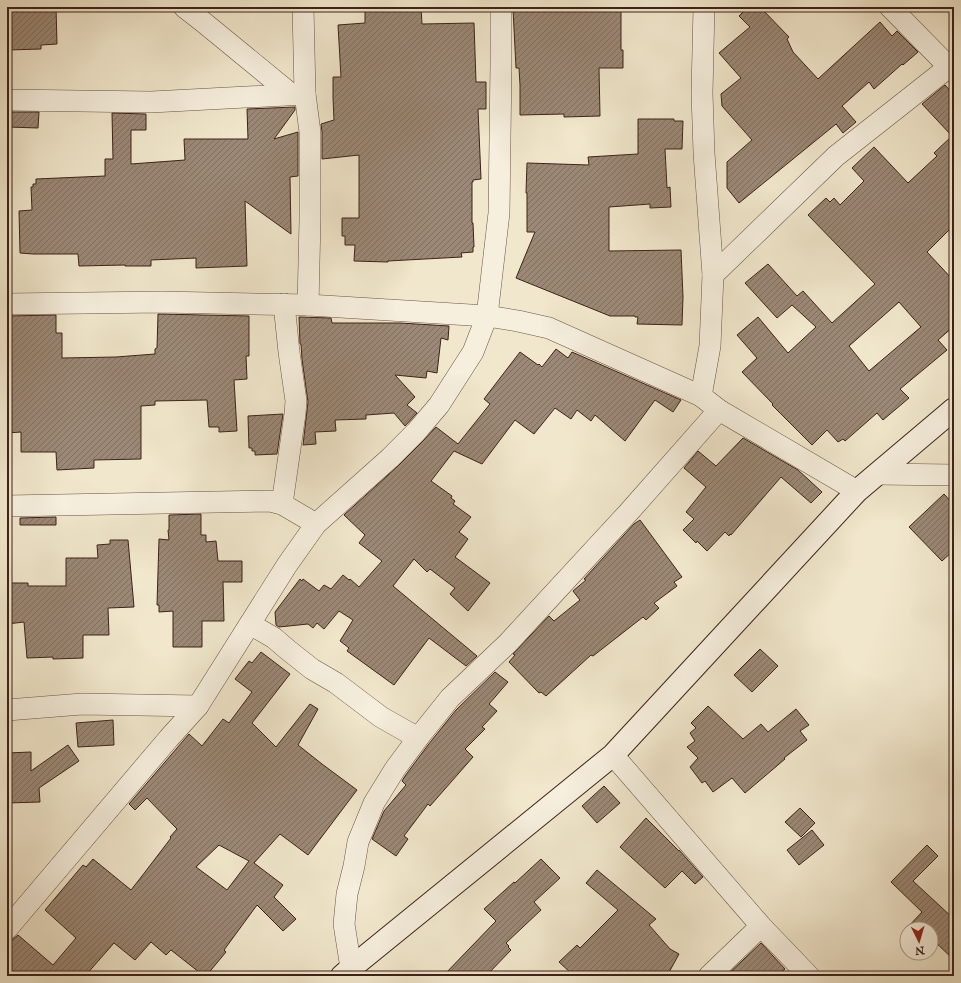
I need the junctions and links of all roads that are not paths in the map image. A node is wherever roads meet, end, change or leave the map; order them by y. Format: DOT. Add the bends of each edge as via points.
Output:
graph roads {
  1 [pos="184,7"];
  2 [pos="303,7"];
  3 [pos="501,7"];
  4 [pos="704,7"];
  5 [pos="890,7"];
  6 [pos="953,67"];
  7 [pos="298,94"];
  8 [pos="7,100"];
  9 [pos="713,274"];
  10 [pos="7,304"];
  11 [pos="284,304"];
  12 [pos="308,305"];
  13 [pos="487,316"];
  14 [pos="701,396"];
  15 [pos="954,409"];
  16 [pos="719,410"];
  17 [pos="876,474"];
  18 [pos="954,475"];
  19 [pos="857,491"];
  20 [pos="282,504"];
  21 [pos="7,506"];
  22 [pos="316,524"];
  23 [pos="250,624"];
  24 [pos="198,706"];
  25 [pos="7,710"];
  26 [pos="418,738"];
  27 [pos="613,755"];
  28 [pos="761,926"];
  29 [pos="7,929"];
  30 [pos="347,972"];
  31 [pos="709,976"];
  32 [pos="809,976"];
  1 -- 7 [label="street"];
  2 -- 7 [label="street"];
  3 -- 13 [label="street" via="500,213"];
  4 -- 9 [label="street" via="704,153"];
  5 -- 6 [label="street"];
  6 -- 9 [label="street" via="836,156"];
  7 -- 8 [label="street" via="150,102"];
  7 -- 12 [label="street" via="310,132"];
  9 -- 14 [label="street" via="710,346"];
  10 -- 11 [label="street"];
  11 -- 12 [label="street"];
  11 -- 20 [label="street" via="296,400"];
  12 -- 13 [label="street"];
  13 -- 14 [label="street" via="549,328"];
  13 -- 22 [label="street" via="473,352 439,405 401,448"];
  14 -- 16 [label="street"];
  15 -- 17 [label="main road"];
  16 -- 19 [label="street"];
  16 -- 26 [label="street" via="508,643 450,698"];
  17 -- 18 [label="street"];
  17 -- 19 [label="main road"];
  19 -- 27 [label="main road"];
  20 -- 21 [label="street" via="255,502"];
  20 -- 22 [label="street"];
  22 -- 23 [label="street"];
  23 -- 24 [label="street"];
  23 -- 26 [label="street" via="274,638 312,669 336,683 381,717"];
  24 -- 25 [label="street" via="82,704"];
  24 -- 29 [label="street"];
  26 -- 30 [label="street" via="374,803 358,842 347,894 344,924"];
  27 -- 28 [label="street"];
  27 -- 30 [label="main road"];
  28 -- 31 [label="street"];
  28 -- 32 [label="street"];
}
